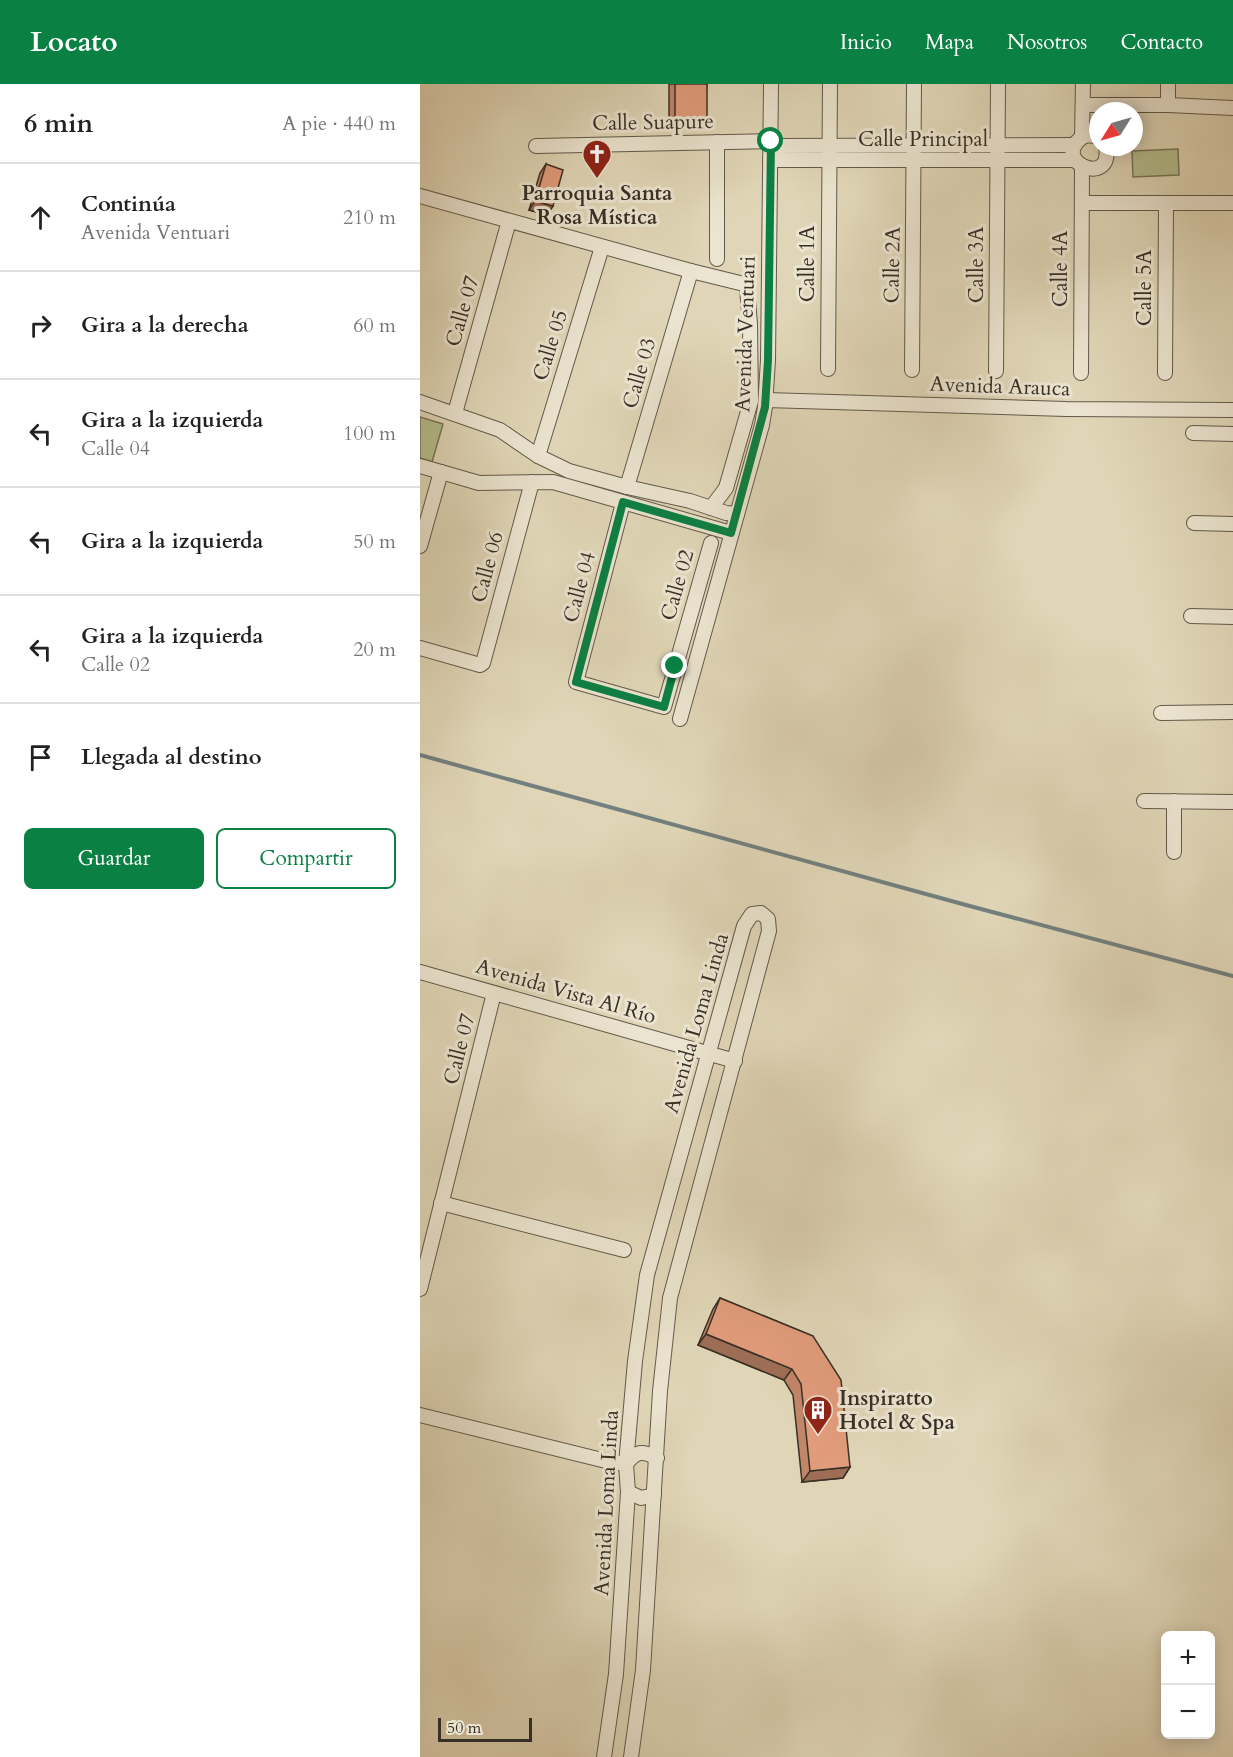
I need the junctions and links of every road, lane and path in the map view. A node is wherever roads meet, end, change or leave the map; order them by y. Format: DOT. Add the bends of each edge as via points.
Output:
graph roads {
  1 [pos="771,84"];
  2 [pos="830,84"];
  3 [pos="914,84"];
  4 [pos="999,84"];
  5 [pos="1083,84"];
  6 [pos="1168,84"];
  7 [pos="1083,105"];
  8 [pos="1168,105"];
  9 [pos="1233,108"];
  10 [pos="1089,135"];
  11 [pos="1079,141"];
  12 [pos="717,142"];
  13 [pos="914,145"];
  14 [pos="998,145"];
  15 [pos="536,146"];
  16 [pos="829,146"];
  17 [pos="771,149"];
  18 [pos="1107,156"];
  19 [pos="829,160"];
  20 [pos="914,160"];
  21 [pos="998,160"];
  22 [pos="1079,163"];
  23 [pos="421,199"];
  24 [pos="1082,202"];
  25 [pos="1166,203"];
  26 [pos="1233,203"];
  27 [pos="509,221"];
  28 [pos="602,247"];
  29 [pos="717,259"];
  30 [pos="691,272"];
  31 [pos="828,369"];
  32 [pos="912,370"];
  33 [pos="996,371"];
  34 [pos="1081,373"];
  35 [pos="1165,374"];
  36 [pos="766,400"];
  37 [pos="420,402"];
  38 [pos="1233,410"];
  39 [pos="454,413"];
  40 [pos="1193,433"];
  41 [pos="1233,434"];
  42 [pos="538,456"];
  43 [pos="420,466"];
  44 [pos="569,471"];
  45 [pos="441,472"];
  46 [pos="532,482"];
  47 [pos="564,485"];
  48 [pos="627,487"];
  49 [pos="623,502"];
  50 [pos="711,508"];
  51 [pos="737,514"];
  52 [pos="1194,523"];
  53 [pos="1233,524"];
  54 [pos="731,533"];
  55 [pos="711,543"];
  56 [pos="420,546"];
  57 [pos="1191,616"];
  58 [pos="1233,617"];
  59 [pos="420,648"];
  60 [pos="664,707"];
  61 [pos="1233,712"];
  62 [pos="1161,713"];
  63 [pos="680,719"];
  64 [pos="1144,801"];
  65 [pos="1174,801"];
  66 [pos="1233,802"];
  67 [pos="1174,852"];
  68 [pos="420,972"];
  69 [pos="495,993"];
  70 [pos="709,1053"];
  71 [pos="735,1061"];
  72 [pos="441,1203"];
  73 [pos="624,1250"];
  74 [pos="420,1289"];
  75 [pos="420,1415"];
  76 [pos="657,1458"];
  77 [pos="626,1464"];
  78 [pos="628,1492"];
  79 [pos="654,1495"];
  80 [pos="604,1757"];
  81 [pos="631,1757"];
  1 -- 17 [label="street, Avenida Ventuari"];
  2 -- 16 [label="street, Calle 1A"];
  3 -- 13 [label="street, Calle 2A"];
  4 -- 14 [label="street, Calle 3A"];
  5 -- 7 [label="street, Calle 4A"];
  6 -- 8 [label="street"];
  7 -- 8 [label="street"];
  7 -- 11 [label="street, Calle 4A"];
  8 -- 9 [label="street"];
  10 -- 11 [label="street, Calle Principal"];
  11 -- 14 [label="street, Calle Principal"];
  11 -- 22 [label="street, Calle 4A" via="1073,151"];
  12 -- 15 [label="street, Calle Suapure"];
  12 -- 17 [label="street, Calle Suapure"];
  12 -- 29 [label="street"];
  13 -- 14 [label="street, Calle Principal"];
  13 -- 16 [label="street, Calle Principal"];
  13 -- 20 [label="street, Calle 2A"];
  14 -- 21 [label="street, Calle 3A"];
  16 -- 17 [label="street, Calle Principal"];
  16 -- 19 [label="street, Calle 1A"];
  17 -- 19 [label="street, Calle Principal"];
  17 -- 36 [label="street, Avenida Ventuari"];
  18 -- 22 [label="street" via="1101,165 1091,169"];
  19 -- 20 [label="street, Calle Principal"];
  19 -- 31 [label="street, Calle 1A"];
  20 -- 21 [label="street, Calle Principal"];
  20 -- 32 [label="street, Calle 2A"];
  21 -- 22 [label="street, Calle Principal"];
  21 -- 33 [label="street, Calle 3A"];
  22 -- 24 [label="street, Calle 4A"];
  23 -- 27 [label="street"];
  24 -- 25 [label="street"];
  24 -- 34 [label="street, Calle 4A"];
  25 -- 26 [label="street"];
  25 -- 35 [label="street, Calle 5A"];
  27 -- 28 [label="street"];
  27 -- 39 [label="street, Calle 07"];
  28 -- 30 [label="street"];
  28 -- 42 [label="street, Calle 05"];
  30 -- 48 [label="street, Calle 03"];
  30 -- 50 [label="street" via="744,284 747,288 751,401 726,488"];
  36 -- 38 [label="street, Avenida Arauca"];
  36 -- 51 [label="street, Avenida Ventuari"];
  37 -- 39 [label="street"];
  39 -- 42 [label="street" via="500,430"];
  40 -- 41 [label="street"];
  42 -- 44 [label="street"];
  43 -- 45 [label="street"];
  44 -- 47 [label="street"];
  44 -- 48 [label="street"];
  45 -- 46 [label="street" via="479,483"];
  45 -- 56 [label="street"];
  46 -- 47 [label="street"];
  46 -- 59 [label="street, Calle 06" via="483,663"];
  47 -- 49 [label="street"];
  48 -- 50 [label="street"];
  49 -- 54 [label="street"];
  49 -- 60 [label="street, Calle 04" via="576,682"];
  50 -- 51 [label="street"];
  51 -- 54 [label="street, Avenida Ventuari"];
  52 -- 53 [label="street"];
  54 -- 63 [label="street, Avenida Ventuari"];
  55 -- 60 [label="street, Calle 02"];
  57 -- 58 [label="street"];
  61 -- 62 [label="street"];
  64 -- 65 [label="street"];
  65 -- 66 [label="street"];
  65 -- 67 [label="street"];
  68 -- 69 [label="street, Avenida Vista Al Río"];
  69 -- 70 [label="street, Avenida Vista Al Río"];
  69 -- 72 [label="street, Calle 07"];
  70 -- 71 [label="street, Avenida Vista Al Río"];
  70 -- 71 [label="street, Avenida Loma Linda" via="746,923 752,914 761,913 768,920 769,931"];
  70 -- 77 [label="street, Avenida Loma Linda" via="647,1275"];
  71 -- 76 [label="street, Avenida Loma Linda" via="671,1289"];
  72 -- 73 [label="street"];
  72 -- 74 [label="street, Calle 07"];
  75 -- 77 [label="street"];
  76 -- 77 [label="street" via="638,1453"];
  76 -- 79 [label="street, Avenida Loma Linda"];
  77 -- 78 [label="street, Avenida Loma Linda"];
  78 -- 79 [label="street" via="641,1498"];
  78 -- 80 [label="street, Avenida Loma Linda" via="616,1674"];
  79 -- 81 [label="street, Avenida Loma Linda" via="643,1670"];
}
